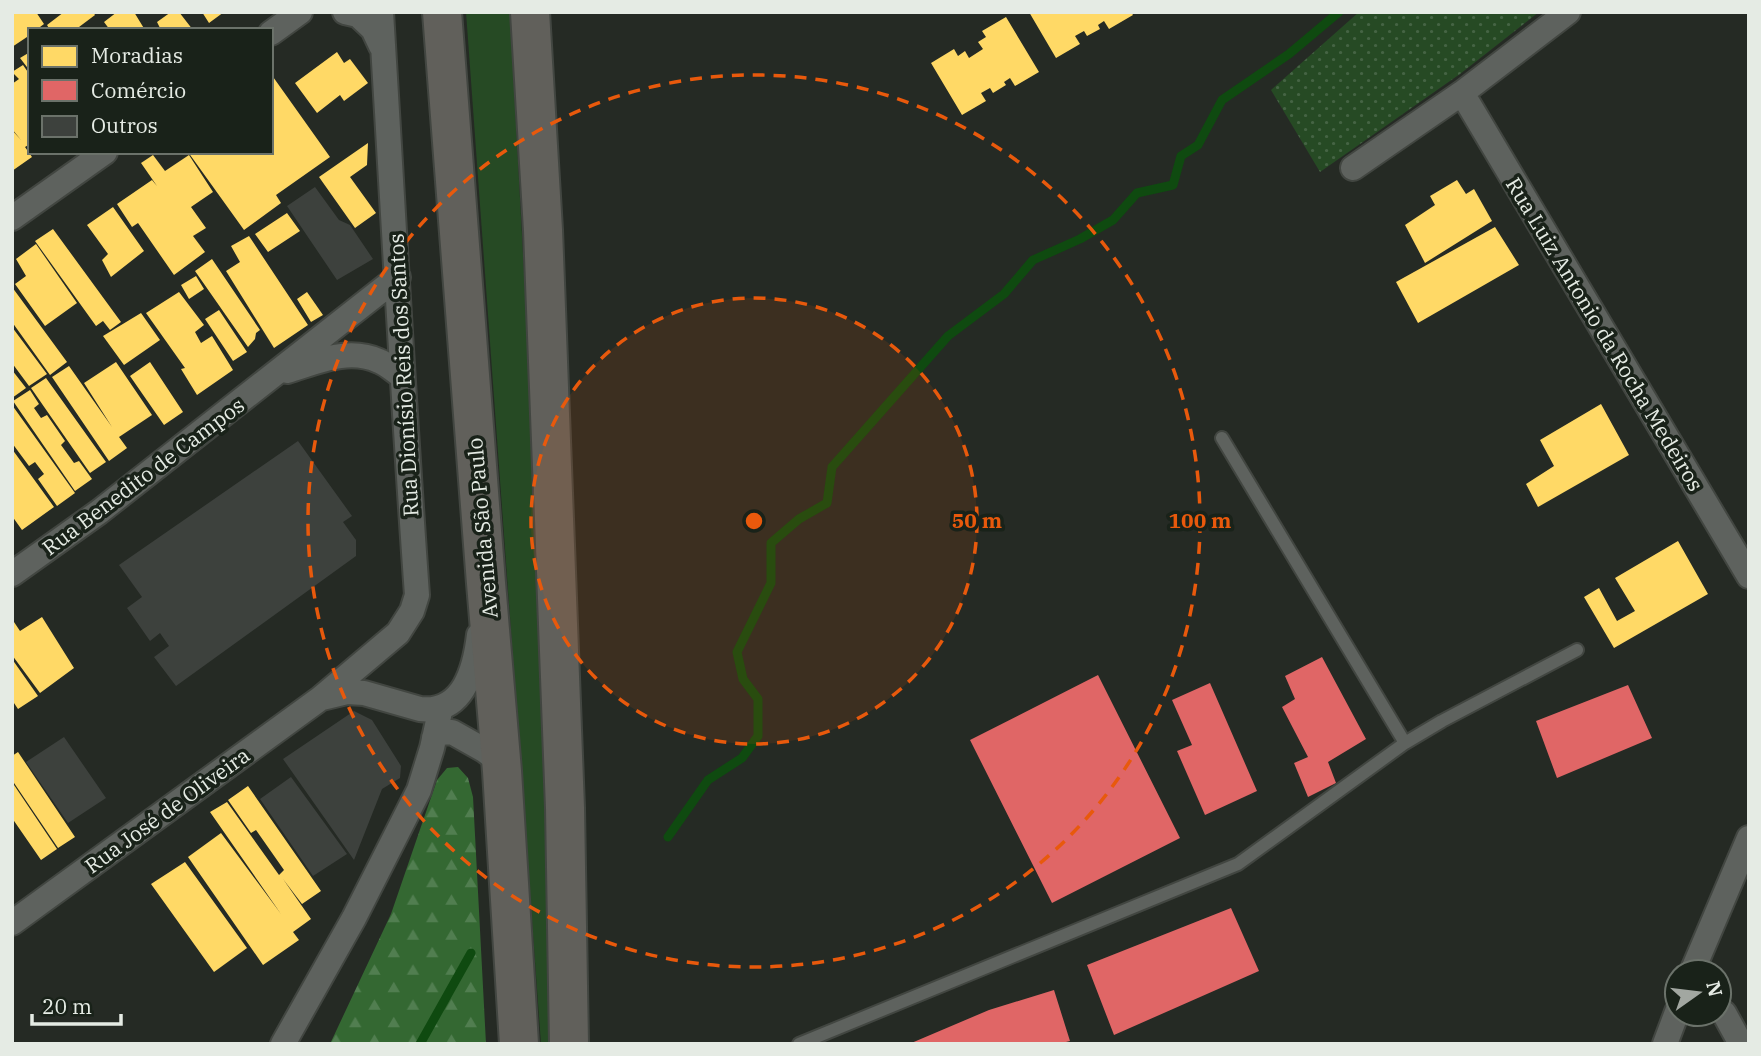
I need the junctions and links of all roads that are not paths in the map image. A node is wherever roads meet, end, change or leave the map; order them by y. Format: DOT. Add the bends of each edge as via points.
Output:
graph roads {
  1 [pos="314,12"];
  2 [pos="345,12"];
  3 [pos="380,12"];
  4 [pos="442,12"];
  5 [pos="530,12"];
  6 [pos="1567,12"];
  7 [pos="286,23"];
  8 [pos="383,51"];
  9 [pos="1462,93"];
  10 [pos="102,154"];
  11 [pos="1353,169"];
  12 [pos="12,218"];
  13 [pos="398,277"];
  14 [pos="273,376"];
  15 [pos="402,376"];
  16 [pos="1222,439"];
  17 [pos="12,574"];
  18 [pos="1749,576"];
  19 [pos="486,583"];
  20 [pos="1577,650"];
  21 [pos="321,698"];
  22 [pos="441,707"];
  23 [pos="434,738"];
  24 [pos="1405,743"];
  25 [pos="502,771"];
  26 [pos="1749,838"];
  27 [pos="12,923"];
  28 [pos="1698,958"];
  29 [pos="1732,1028"];
  30 [pos="283,1044"];
  31 [pos="519,1044"];
  32 [pos="569,1044"];
  33 [pos="799,1044"];
  34 [pos="1741,1044"];
  1 -- 7 [label="street"];
  2 -- 8 [label="street" via="358,15 373,29"];
  3 -- 8 [label="street, Rua Dionísio Reis dos Santos"];
  4 -- 19 [label="main road, Avenida São Paulo"];
  5 -- 32 [label="main road" via="546,299"];
  6 -- 9 [label="street"];
  8 -- 13 [label="street, Rua Dionísio Reis dos Santos"];
  9 -- 11 [label="street"];
  9 -- 18 [label="street, Rua Luiz Antonio da Rocha Medeiros"];
  10 -- 12 [label="street"];
  13 -- 14 [label="street, Rua Benedito de Campos"];
  13 -- 15 [label="street, Rua Dionísio Reis dos Santos"];
  14 -- 15 [label="street, Rua Benedito de Campos" via="356,354 379,361"];
  14 -- 17 [label="street, Rua Benedito de Campos"];
  15 -- 21 [label="street, Rua Dionísio Reis dos Santos" via="417,595 398,633"];
  16 -- 24 [label="lane"];
  19 -- 22 [label="street" via="476,661 456,698"];
  19 -- 25 [label="main road, Avenida São Paulo"];
  20 -- 24 [label="lane"];
  21 -- 22 [label="street" via="356,692 420,709"];
  21 -- 27 [label="street, Rua José de Oliveira"];
  22 -- 23 [label="street"];
  23 -- 25 [label="street" via="452,732 492,756"];
  23 -- 30 [label="street" via="419,789"];
  24 -- 33 [label="lane" via="1238,864"];
  25 -- 31 [label="main road, Avenida São Paulo"];
  26 -- 28 [label="street"];
  29 -- 34 [label="street"];
}
